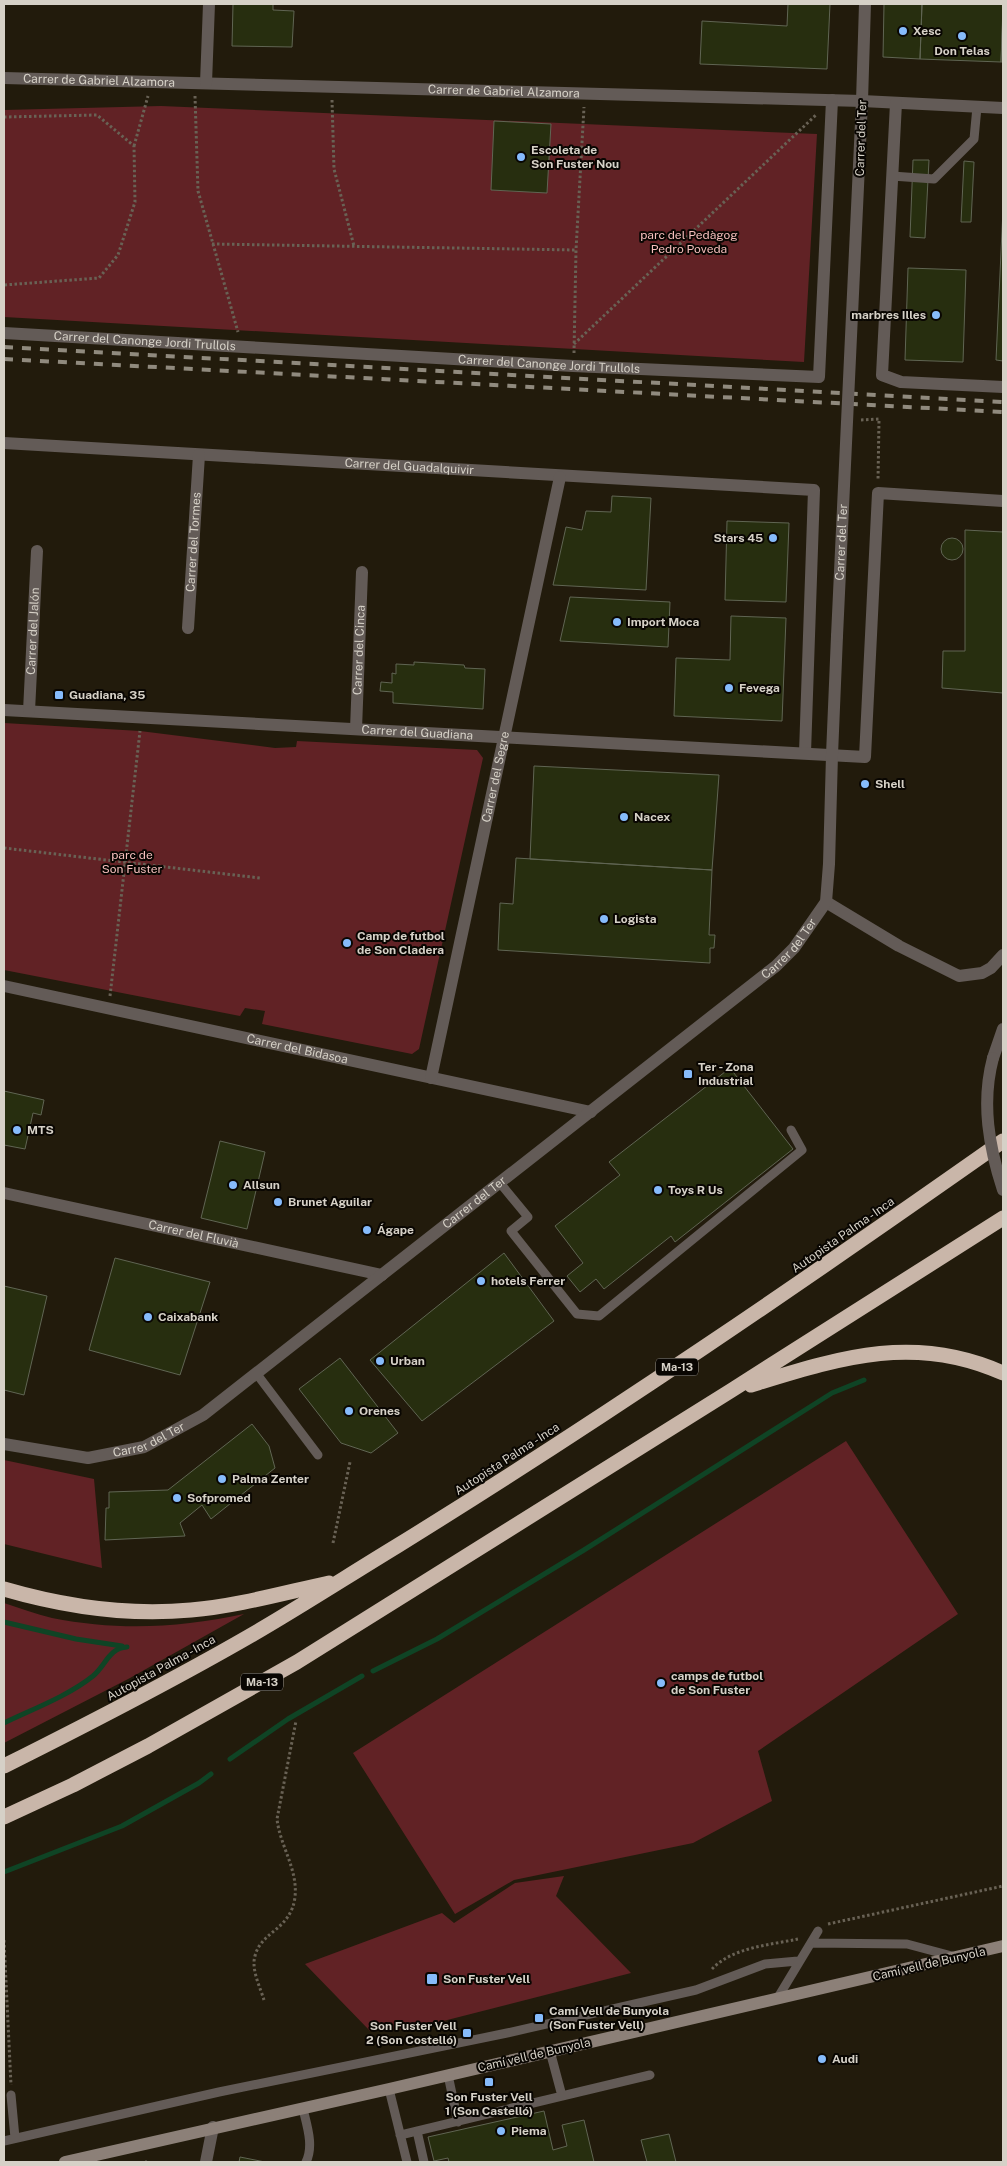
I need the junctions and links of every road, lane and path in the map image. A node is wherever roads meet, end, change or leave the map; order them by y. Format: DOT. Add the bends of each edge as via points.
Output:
graph roads {
  1 [pos="209,4"];
  2 [pos="865,4"];
  3 [pos="4,78"];
  4 [pos="152,82"];
  5 [pos="201,83"];
  6 [pos="332,86"];
  7 [pos="585,94"];
  8 [pos="832,100"];
  9 [pos="862,101"];
  10 [pos="896,103"];
  11 [pos="977,107"];
  12 [pos="1003,108"];
  13 [pos="4,117"];
  14 [pos="134,146"];
  15 [pos="892,176"];
  16 [pos="212,244"];
  17 [pos="354,246"];
  18 [pos="576,250"];
  19 [pos="4,285"];
  20 [pos="4,333"];
  21 [pos="574,344"];
  22 [pos="242,347"];
  23 [pos="573,366"];
  24 [pos="1003,387"];
  25 [pos="879,419"];
  26 [pos="4,443"];
  27 [pos="199,455"];
  28 [pos="560,477"];
  29 [pos="878,493"];
  30 [pos="1003,501"];
  31 [pos="37,551"];
  32 [pos="362,572"];
  33 [pos="188,628"];
  34 [pos="4,710"];
  35 [pos="30,711"];
  36 [pos="141,717"];
  37 [pos="356,729"];
  38 [pos="504,737"];
  39 [pos="805,753"];
  40 [pos="832,755"];
  41 [pos="4,848"];
  42 [pos="126,862"];
  43 [pos="260,878"];
  44 [pos="826,902"];
  45 [pos="1003,955"];
  46 [pos="4,986"];
  47 [pos="108,1008"];
  48 [pos="1003,1029"];
  49 [pos="432,1078"];
  50 [pos="591,1112"];
  51 [pos="791,1130"];
  52 [pos="1003,1141"];
  53 [pos="500,1183"];
  54 [pos="1003,1190"];
  55 [pos="4,1194"];
  56 [pos="1003,1218"];
  57 [pos="382,1275"];
  58 [pos="256,1373"];
  59 [pos="1003,1373"];
  60 [pos="732,1390"];
  61 [pos="4,1444"];
  62 [pos="318,1455"];
  63 [pos="350,1462"];
  64 [pos="333,1543"];
  65 [pos="342,1580"];
  66 [pos="4,1590"];
  67 [pos="296,1721"];
  68 [pos="4,1766"];
  69 [pos="4,1817"];
  70 [pos="818,1931"];
  71 [pos="4,1940"];
  72 [pos="811,1943"];
  73 [pos="1003,1946"];
  74 [pos="957,1958"];
  75 [pos="798,1961"];
  76 [pos="777,1999"];
  77 [pos="264,2000"];
  78 [pos="550,2051"];
  79 [pos="448,2075"];
  80 [pos="650,2075"];
  81 [pos="389,2089"];
  82 [pos="11,2095"];
  83 [pos="562,2096"];
  84 [pos="303,2109"];
  85 [pos="458,2122"];
  86 [pos="213,2128"];
  87 [pos="417,2132"];
  88 [pos="400,2135"];
  89 [pos="15,2138"];
  90 [pos="4,2141"];
  91 [pos="65,2162"];
  92 [pos="206,2162"];
  93 [pos="306,2162"];
  94 [pos="407,2162"];
  95 [pos="424,2162"];
  1 -- 5 [label="street"];
  2 -- 9 [label="street, Carrer del Ter"];
  3 -- 4 [label="street, Carrer de Gabriel Alzamora"];
  4 -- 5 [label="street, Carrer de Gabriel Alzamora"];
  4 -- 14 [label="path"];
  5 -- 6 [label="street, Carrer de Gabriel Alzamora"];
  5 -- 16 [label="path" via="198,191"];
  6 -- 7 [label="street, Carrer de Gabriel Alzamora"];
  6 -- 17 [label="path" via="334,169"];
  7 -- 8 [label="street, Carrer de Gabriel Alzamora"];
  7 -- 18 [label="path"];
  8 -- 9 [label="street, Carrer de Gabriel Alzamora"];
  8 -- 21 [label="path"];
  8 -- 23 [label="street, Carrer del Canonge Jordi Trullols" via="819,377"];
  9 -- 10 [label="street, Carrer de Gabriel Alzamora"];
  9 -- 40 [label="street, Carrer del Ter, bridge"];
  10 -- 11 [label="street, Carrer de Gabriel Alzamora"];
  10 -- 15 [label="street"];
  11 -- 12 [label="street, Carrer de Gabriel Alzamora"];
  11 -- 15 [label="lane" via="974,139 934,179"];
  13 -- 14 [label="path" via="97,116"];
  14 -- 19 [label="path" via="135,202 118,255 99,278"];
  15 -- 24 [label="street" via="882,375 901,382"];
  16 -- 17 [label="path"];
  16 -- 22 [label="path"];
  17 -- 18 [label="path"];
  18 -- 21 [label="path"];
  20 -- 22 [label="street, Carrer del Canonge Jordi Trullols"];
  21 -- 23 [label="path"];
  22 -- 23 [label="street, Carrer del Canonge Jordi Trullols"];
  25 -- 29 [label="path"];
  26 -- 27 [label="street, Carrer del Guadalquivir"];
  27 -- 28 [label="street, Carrer del Guadalquivir"];
  27 -- 33 [label="street, Carrer del Tormes"];
  28 -- 38 [label="street, Carrer del Segre"];
  28 -- 39 [label="street, Carrer del Guadalquivir" via="814,490"];
  29 -- 30 [label="street"];
  29 -- 40 [label="street, Carrer del Guadiana" via="864,757"];
  31 -- 35 [label="street, Carrer del Jalón"];
  32 -- 37 [label="street, Carrer del Cinca"];
  34 -- 35 [label="street, Carrer del Guadiana"];
  35 -- 36 [label="street, Carrer del Guadiana"];
  36 -- 37 [label="street, Carrer del Guadiana"];
  36 -- 42 [label="path"];
  37 -- 38 [label="street, Carrer del Guadiana"];
  38 -- 39 [label="street, Carrer del Guadiana"];
  38 -- 49 [label="street, Carrer del Segre"];
  39 -- 40 [label="street, Carrer del Guadiana"];
  40 -- 44 [label="street, Carrer del Ter"];
  41 -- 42 [label="path"];
  42 -- 43 [label="path"];
  42 -- 47 [label="path"];
  44 -- 45 [label="street" via="899,946 959,976 982,973"];
  44 -- 50 [label="street, Carrer del Ter" via="794,948 776,966"];
  46 -- 47 [label="street, Carrer del Bidasoa"];
  47 -- 49 [label="street, Carrer del Bidasoa"];
  48 -- 54 [label="street, bridge" via="987,1087 986,1114 992,1154"];
  49 -- 50 [label="street, Carrer del Bidasoa"];
  50 -- 53 [label="street, Carrer del Ter"];
  51 -- 53 [label="lane" via="802,1150 599,1316 577,1314 511,1231 528,1217"];
  52 -- 65 [label="highway, Autopista Palma - Inca / Ma-13" via="662,1377"];
  53 -- 57 [label="street, Carrer del Ter"];
  55 -- 57 [label="street, Carrer del Fluvià"];
  56 -- 60 [label="highway, Ma-13"];
  57 -- 58 [label="street, Carrer del Ter"];
  58 -- 61 [label="street, Carrer del Ter" via="203,1415 144,1448 88,1458"];
  58 -- 62 [label="lane"];
  59 -- 60 [label="highway" via="954,1356 889,1352 817,1365"];
  60 -- 69 [label="highway, Ma-13" via="297,1662 148,1746"];
  63 -- 64 [label="path"];
  65 -- 66 [label="highway" via="244,1602 147,1613 83,1608"];
  65 -- 68 [label="highway, Autopista Palma - Inca / Ma-13" via="193,1668"];
  67 -- 77 [label="path" via="277,1819 295,1896 292,1912 284,1924 260,1944 254,1956"];
  70 -- 72 [label="lane"];
  71 -- 82 [label="path"];
  72 -- 74 [label="lane" via="907,1944"];
  72 -- 75 [label="lane"];
  73 -- 74 [label="main road, Camí vell de Bunyola"];
  74 -- 76 [label="main road, Camí vell de Bunyola"];
  75 -- 76 [label="lane"];
  75 -- 89 [label="lane" via="765,1964 696,1990 507,2034 219,2092"];
  76 -- 78 [label="main road, Camí vell de Bunyola"];
  78 -- 79 [label="main road, Camí vell de Bunyola"];
  78 -- 83 [label="lane"];
  79 -- 81 [label="main road, Camí vell de Bunyola"];
  79 -- 85 [label="lane"];
  80 -- 83 [label="lane"];
  81 -- 84 [label="main road, Camí vell de Bunyola"];
  81 -- 88 [label="lane"];
  82 -- 89 [label="lane"];
  83 -- 85 [label="lane"];
  84 -- 86 [label="main road, Camí vell de Bunyola"];
  84 -- 93 [label="lane" via="309,2133 310,2154"];
  85 -- 87 [label="lane"];
  86 -- 91 [label="main road, Camí vell de Bunyola"];
  86 -- 92 [label="street"];
  87 -- 88 [label="lane"];
  87 -- 95 [label="lane"];
  88 -- 94 [label="lane"];
  89 -- 90 [label="lane"];
}
